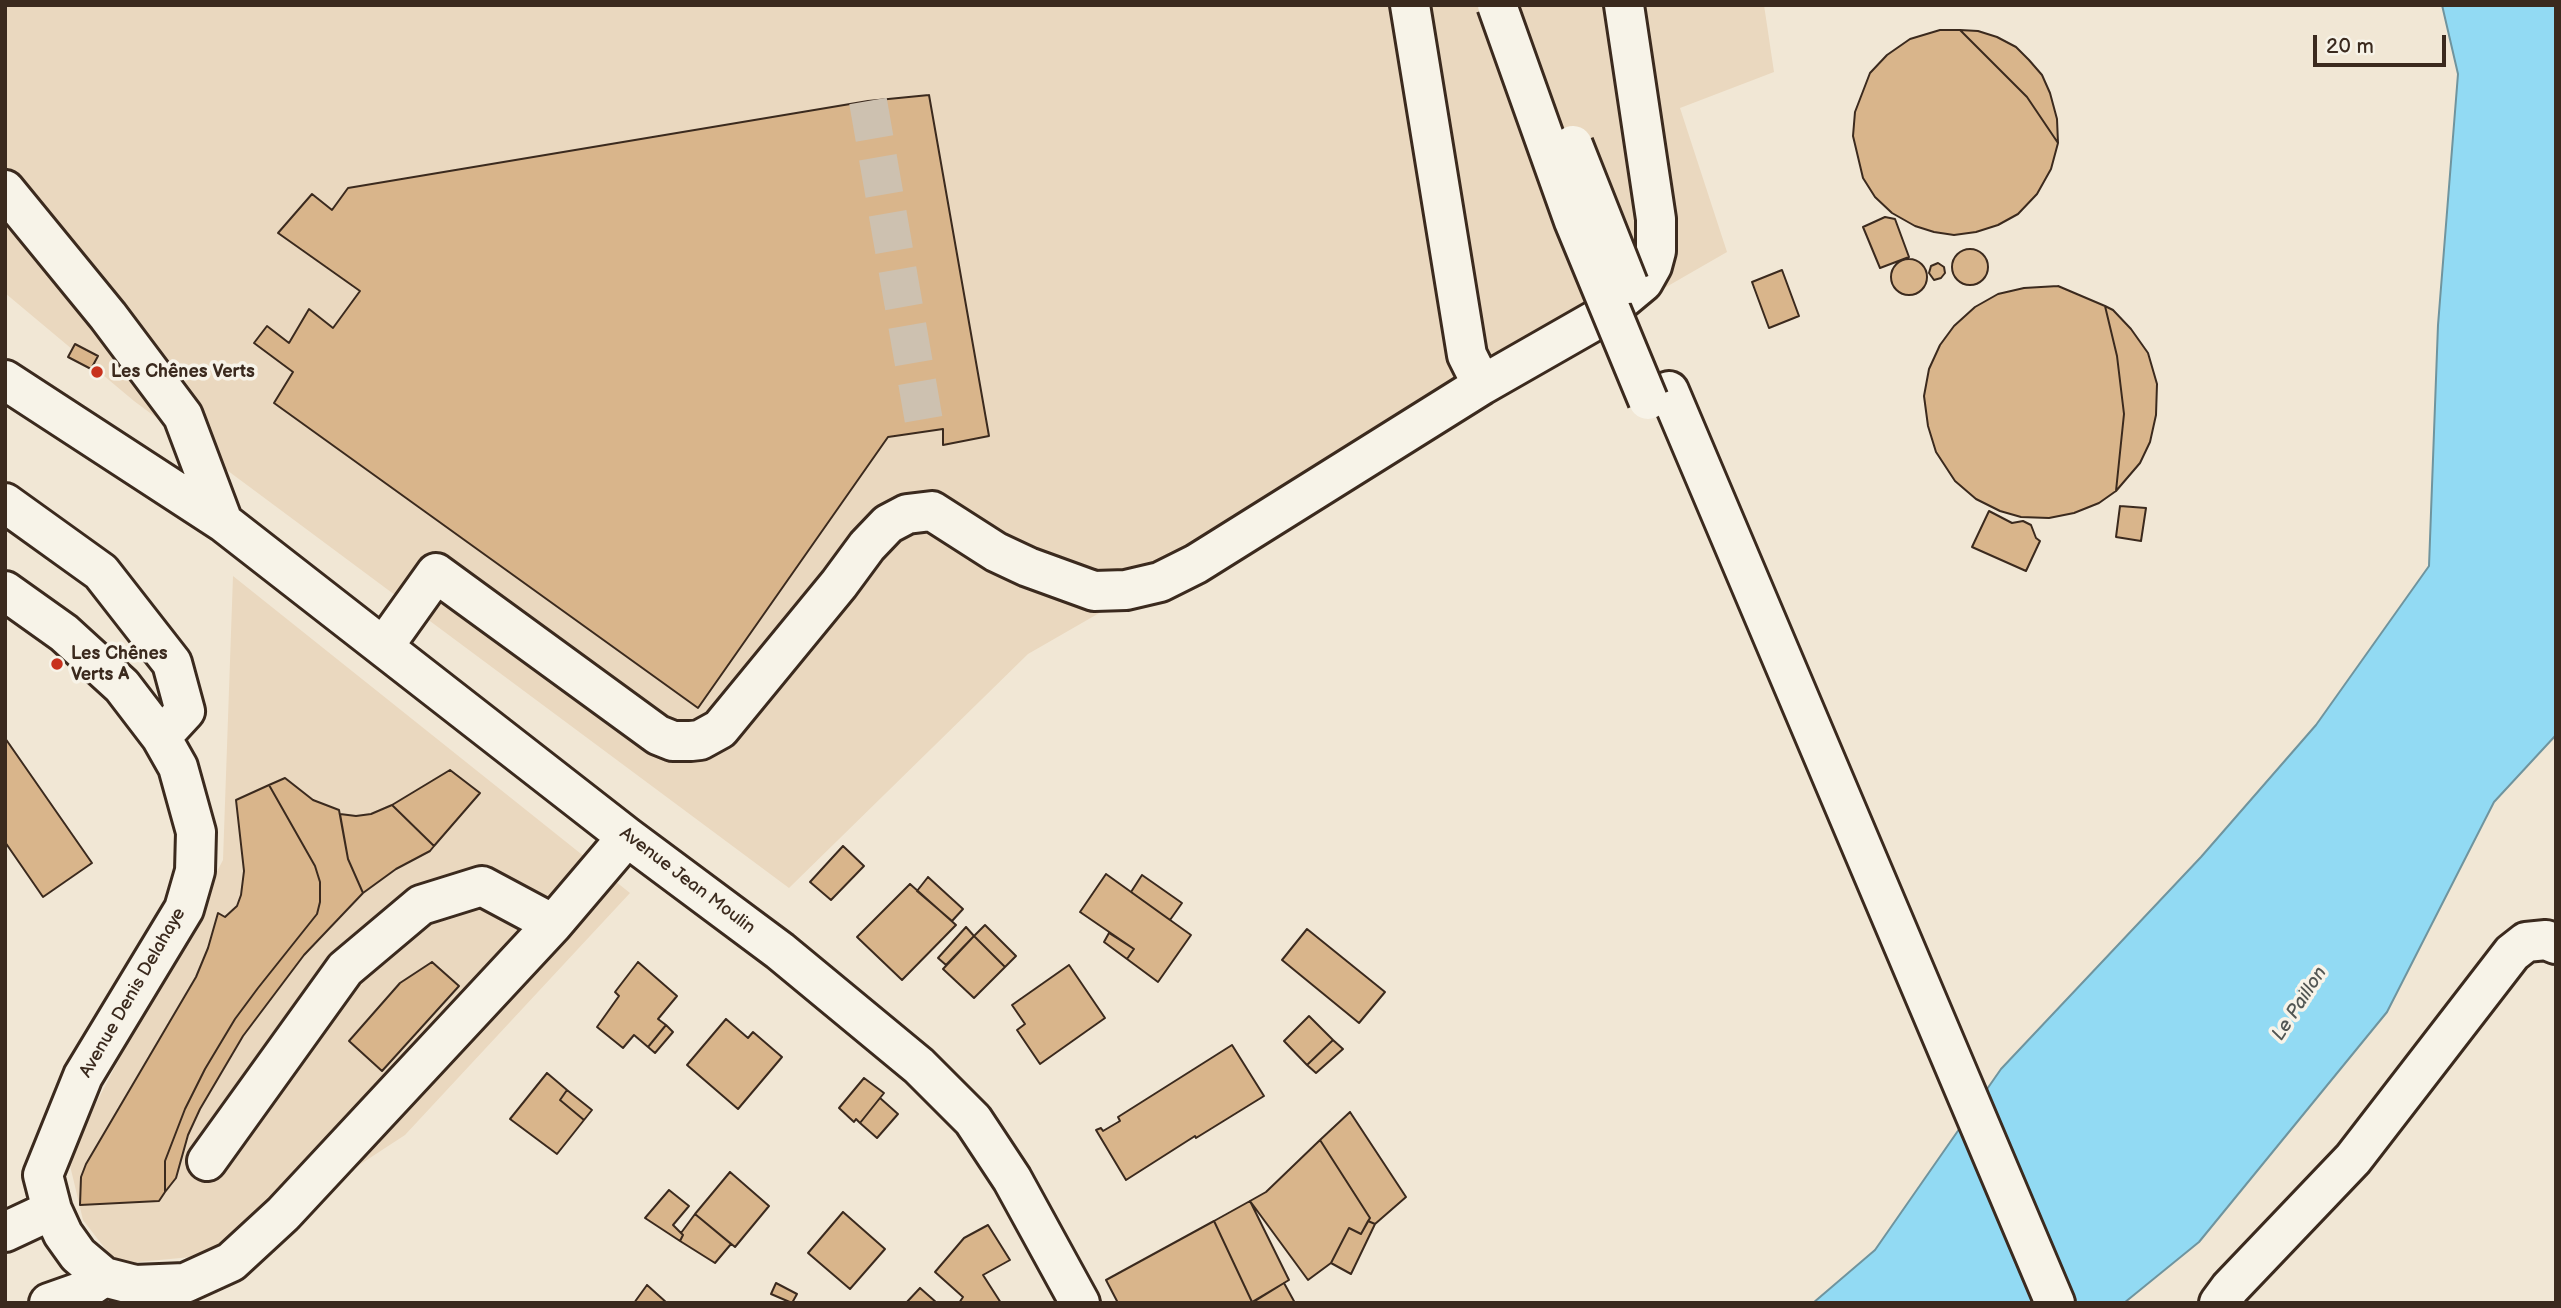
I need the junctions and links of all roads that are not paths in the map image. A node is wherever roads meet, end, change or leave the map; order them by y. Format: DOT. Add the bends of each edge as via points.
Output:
graph roads {
  1 [pos="1410,5"];
  2 [pos="1497,5"];
  3 [pos="1524,5"];
  4 [pos="1624,5"];
  5 [pos="5,190"];
  6 [pos="5,380"];
  7 [pos="1482,385"];
  8 [pos="1659,395"];
  9 [pos="5,503"];
  10 [pos="223,522"];
  11 [pos="5,591"];
  12 [pos="384,646"];
  13 [pos="161,737"];
  14 [pos="627,836"];
  15 [pos="553,924"];
  16 [pos="2556,943"];
  17 [pos="1941,1064"];
  18 [pos="207,1161"];
  19 [pos="52,1210"];
  20 [pos="5,1233"];
  21 [pos="104,1278"];
  22 [pos="49,1303"];
  23 [pos="1080,1303"];
  24 [pos="2028,1303"];
  25 [pos="2055,1303"];
  26 [pos="2219,1303"];
  1 -- 7 [label="street" via="1466,355"];
  2 -- 8 [label="street, bridge" via="1574,221"];
  3 -- 8 [label="street, bridge"];
  4 -- 7 [label="street" via="1656,219 1652,267 1643,282 1601,317"];
  5 -- 10 [label="street" via="183,416"];
  6 -- 10 [label="street, Avenue Jean Moulin"];
  7 -- 12 [label="street" via="1196,564 1160,582 1126,590 1094,591 1059,579 996,552 932,511 907,514 888,524 867,546 730,719 700,740 681,742 658,735 436,573"];
  8 -- 17 [label="street"];
  9 -- 13 [label="street" via="101,572 172,663 185,711"];
  10 -- 12 [label="street, Avenue Jean Moulin"];
  11 -- 13 [label="street, Avenue Denis Delahaye" via="64,633 122,686"];
  12 -- 14 [label="street, Avenue Jean Moulin"];
  13 -- 19 [label="street, Avenue Denis Delahaye" via="178,767 188,799 196,832 195,871 184,909 83,1076 43,1175"];
  14 -- 15 [label="street"];
  14 -- 23 [label="street, Avenue Jean Moulin" via="780,951 919,1066 973,1120 1012,1179"];
  15 -- 18 [label="street" via="482,886 421,905 345,969"];
  15 -- 21 [label="street" via="283,1214 231,1262 185,1283 135,1285"];
  16 -- 26 [label="street" via="2526,942 2512,953 2353,1160"];
  17 -- 24 [label="street"];
  17 -- 25 [label="street"];
  19 -- 20 [label="street"];
  19 -- 21 [label="street, Avenue Denis Delahaye" via="78,1255"];
  21 -- 22 [label="street"];
}
